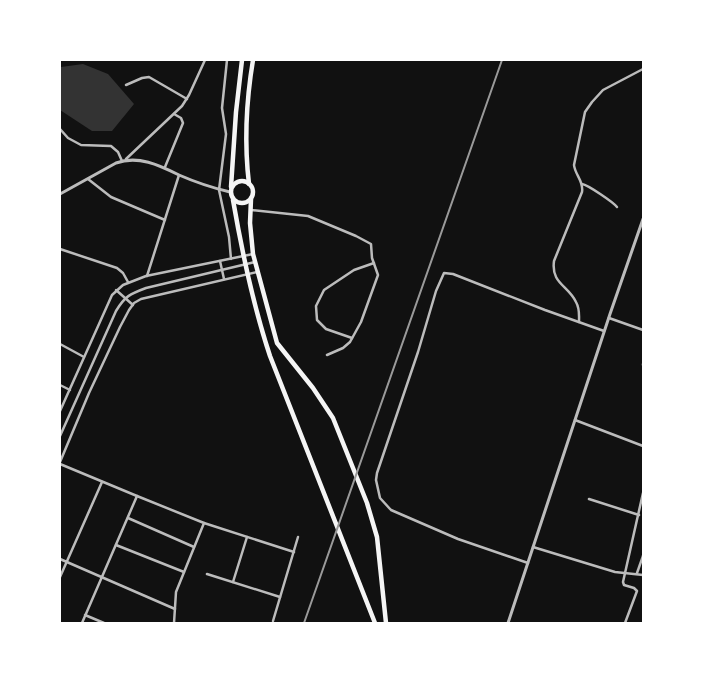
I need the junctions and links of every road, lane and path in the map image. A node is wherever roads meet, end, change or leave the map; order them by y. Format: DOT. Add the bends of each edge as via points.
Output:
graph roads {
  1 [pos="205,60"];
  2 [pos="227,60"];
  3 [pos="242,60"];
  4 [pos="253,60"];
  5 [pos="643,70"];
  6 [pos="126,85"];
  7 [pos="186,99"];
  8 [pos="174,114"];
  9 [pos="60,129"];
  10 [pos="124,160"];
  11 [pos="165,167"];
  12 [pos="180,175"];
  13 [pos="88,179"];
  14 [pos="249,184"];
  15 [pos="582,184"];
  16 [pos="219,190"];
  17 [pos="231,190"];
  18 [pos="60,194"];
  19 [pos="251,199"];
  20 [pos="233,200"];
  21 [pos="617,207"];
  22 [pos="250,210"];
  23 [pos="643,219"];
  24 [pos="165,220"];
  25 [pos="60,249"];
  26 [pos="253,254"];
  27 [pos="244,256"];
  28 [pos="231,259"];
  29 [pos="220,261"];
  30 [pos="255,262"];
  31 [pos="374,263"];
  32 [pos="246,264"];
  33 [pos="222,270"];
  34 [pos="257,272"];
  35 [pos="248,274"];
  36 [pos="146,276"];
  37 [pos="224,280"];
  38 [pos="129,283"];
  39 [pos="116,290"];
  40 [pos="125,298"];
  41 [pos="133,305"];
  42 [pos="609,318"];
  43 [pos="579,322"];
  44 [pos="643,330"];
  45 [pos="604,331"];
  46 [pos="352,338"];
  47 [pos="60,344"];
  48 [pos="327,355"];
  49 [pos="84,358"];
  50 [pos="60,385"];
  51 [pos="70,390"];
  52 [pos="60,411"];
  53 [pos="575,420"];
  54 [pos="60,436"];
  55 [pos="643,446"];
  56 [pos="60,463"];
  57 [pos="102,482"];
  58 [pos="643,493"];
  59 [pos="137,496"];
  60 [pos="590,499"];
  61 [pos="642,500"];
  62 [pos="639,515"];
  63 [pos="128,518"];
  64 [pos="204,522"];
  65 [pos="247,537"];
  66 [pos="298,537"];
  67 [pos="116,545"];
  68 [pos="194,547"];
  69 [pos="533,548"];
  70 [pos="294,552"];
  71 [pos="643,556"];
  72 [pos="60,559"];
  73 [pos="67,563"];
  74 [pos="528,563"];
  75 [pos="184,572"];
  76 [pos="207,574"];
  77 [pos="625,574"];
  78 [pos="637,574"];
  79 [pos="643,575"];
  80 [pos="60,577"];
  81 [pos="102,578"];
  82 [pos="233,582"];
  83 [pos="280,598"];
  84 [pos="175,609"];
  85 [pos="85,615"];
  86 [pos="273,621"];
  87 [pos="82,623"];
  88 [pos="104,623"];
  89 [pos="174,623"];
  90 [pos="375,623"];
  91 [pos="386,623"];
  92 [pos="508,623"];
  93 [pos="625,623"];
  1 -- 7 [label="street"];
  2 -- 16 [label="street" via="222,108 226,134"];
  3 -- 17 [label="highway"];
  4 -- 14 [label="highway" via="246,134"];
  5 -- 15 [label="street" via="603,90 585,112 574,165"];
  6 -- 7 [label="street" via="149,77"];
  7 -- 8 [label="street"];
  8 -- 10 [label="street"];
  8 -- 11 [label="street" via="183,122"];
  9 -- 10 [label="street" via="68,138 82,145 111,146"];
  10 -- 11 [label="street"];
  10 -- 13 [label="street"];
  11 -- 12 [label="street"];
  12 -- 16 [label="street"];
  12 -- 24 [label="street"];
  13 -- 18 [label="street"];
  13 -- 24 [label="street" via="111,197"];
  14 -- 17 [label="highway" via="237,182"];
  14 -- 19 [label="highway" via="253,191"];
  15 -- 21 [label="street"];
  15 -- 43 [label="street" via="582,192 553,268 556,279 576,302"];
  16 -- 17 [label="street"];
  16 -- 28 [label="street"];
  17 -- 20 [label="highway"];
  19 -- 20 [label="highway" via="240,204"];
  19 -- 22 [label="highway"];
  20 -- 27 [label="highway"];
  22 -- 26 [label="highway"];
  22 -- 31 [label="street" via="308,216 326,223 369,242"];
  23 -- 42 [label="street"];
  24 -- 36 [label="street"];
  25 -- 38 [label="street" via="117,268"];
  26 -- 27 [label="street"];
  26 -- 30 [label="highway"];
  27 -- 28 [label="street"];
  27 -- 32 [label="highway"];
  28 -- 29 [label="street"];
  29 -- 33 [label="street"];
  29 -- 36 [label="street"];
  30 -- 32 [label="street"];
  30 -- 34 [label="highway"];
  31 -- 46 [label="street" via="377,280"];
  31 -- 46 [label="street" via="354,270 327,287 316,306 320,324"];
  32 -- 33 [label="street"];
  32 -- 35 [label="highway"];
  33 -- 37 [label="street"];
  33 -- 40 [label="street" via="146,288"];
  34 -- 35 [label="street"];
  34 -- 91 [label="highway" via="277,343 332,418 367,504 377,537"];
  35 -- 37 [label="street"];
  35 -- 90 [label="highway" via="270,356"];
  36 -- 38 [label="street"];
  37 -- 41 [label="street" via="141,299"];
  38 -- 39 [label="street"];
  39 -- 40 [label="street"];
  39 -- 49 [label="street"];
  40 -- 41 [label="street"];
  40 -- 54 [label="street" via="116,311"];
  41 -- 56 [label="street" via="93,385"];
  42 -- 44 [label="street"];
  42 -- 45 [label="street"];
  43 -- 45 [label="street"];
  43 -- 74 [label="street" via="444,273 377,472 380,498 391,510 458,539"];
  45 -- 53 [label="street"];
  46 -- 48 [label="street" via="343,348"];
  47 -- 49 [label="street"];
  49 -- 51 [label="street"];
  50 -- 51 [label="street"];
  51 -- 52 [label="street"];
  53 -- 55 [label="street"];
  53 -- 69 [label="street"];
  56 -- 57 [label="street"];
  57 -- 59 [label="street"];
  57 -- 73 [label="street"];
  58 -- 61 [label="street"];
  59 -- 63 [label="street"];
  59 -- 64 [label="street"];
  60 -- 62 [label="street"];
  61 -- 62 [label="street"];
  62 -- 77 [label="street"];
  63 -- 67 [label="street"];
  63 -- 68 [label="street"];
  64 -- 65 [label="street"];
  64 -- 68 [label="street"];
  65 -- 70 [label="street"];
  65 -- 82 [label="street"];
  66 -- 70 [label="street"];
  67 -- 75 [label="street"];
  67 -- 81 [label="street"];
  68 -- 75 [label="street"];
  69 -- 74 [label="street"];
  69 -- 77 [label="street"];
  70 -- 83 [label="street"];
  71 -- 78 [label="street"];
  72 -- 73 [label="street"];
  73 -- 80 [label="street"];
  73 -- 81 [label="street"];
  74 -- 92 [label="street"];
  75 -- 84 [label="street" via="176,592"];
  76 -- 82 [label="street"];
  77 -- 78 [label="street"];
  77 -- 93 [label="street" via="624,584 637,593"];
  78 -- 79 [label="street"];
  81 -- 84 [label="street"];
  81 -- 85 [label="street"];
  82 -- 83 [label="street"];
  83 -- 86 [label="street"];
  84 -- 89 [label="street"];
  85 -- 87 [label="street"];
  85 -- 88 [label="street"];
}
